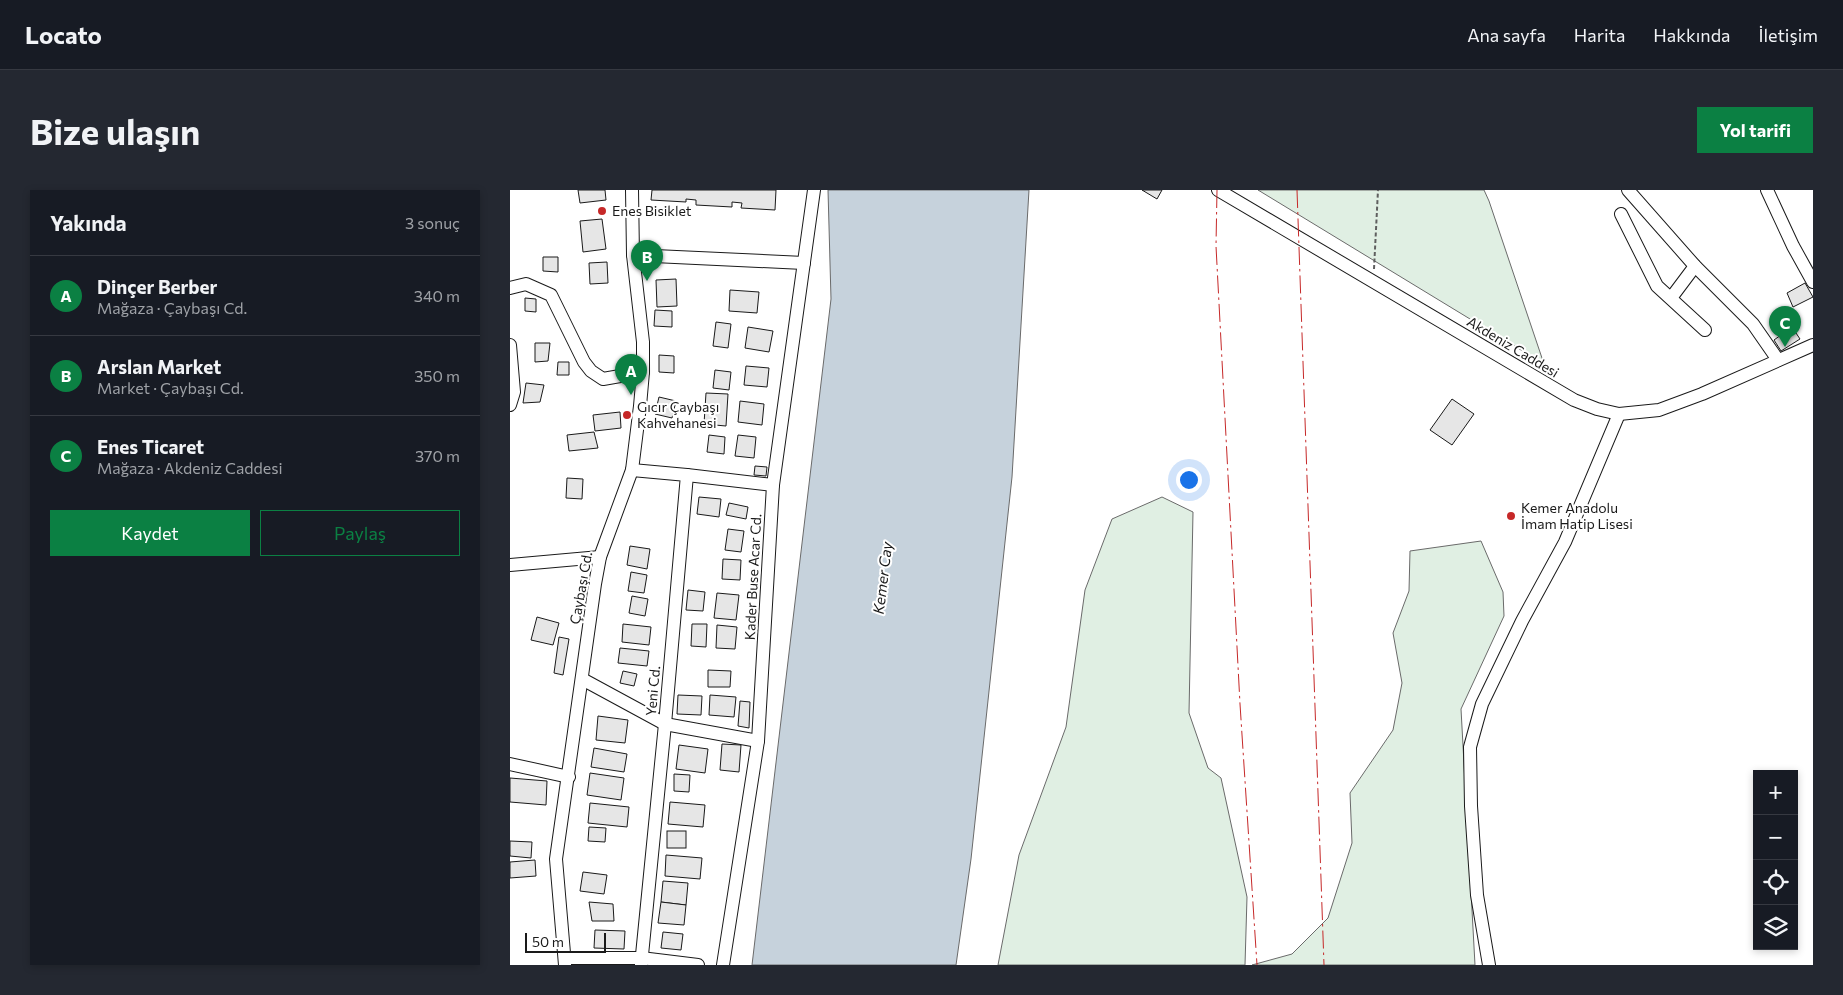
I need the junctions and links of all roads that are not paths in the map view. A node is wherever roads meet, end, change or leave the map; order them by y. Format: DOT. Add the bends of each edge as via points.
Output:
graph roads {
  1 [pos="632,190"];
  2 [pos="814,190"];
  3 [pos="1218,190"];
  4 [pos="1628,190"];
  5 [pos="1767,190"];
  6 [pos="1622,214"];
  7 [pos="634,255"];
  8 [pos="804,263"];
  9 [pos="1695,266"];
  10 [pos="1813,282"];
  11 [pos="510,288"];
  12 [pos="1671,298"];
  13 [pos="1705,330"];
  14 [pos="510,345"];
  15 [pos="1813,345"];
  16 [pos="1778,360"];
  17 [pos="643,372"];
  18 [pos="510,405"];
  19 [pos="1619,414"];
  20 [pos="632,470"];
  21 [pos="687,475"];
  22 [pos="773,485"];
  23 [pos="600,557"];
  24 [pos="510,566"];
  25 [pos="582,679"];
  26 [pos="665,724"];
  27 [pos="758,741"];
  28 [pos="510,764"];
  29 [pos="569,777"];
  30 [pos="565,961"];
  31 [pos="641,962"];
  32 [pos="698,965"];
  33 [pos="723,965"];
  34 [pos="1489,965"];
  1 -- 7 [label="street, Çaybaşı Cd."];
  2 -- 8 [label="street, Kader Buse Acar Cd."];
  3 -- 19 [label="street, Akdeniz Caddesi" via="1574,400"];
  4 -- 9 [label="street"];
  5 -- 10 [label="street"];
  6 -- 12 [label="street" via="1652,278"];
  7 -- 8 [label="street"];
  7 -- 17 [label="street, Çaybaşı Cd."];
  8 -- 22 [label="street, Kader Buse Acar Cd."];
  9 -- 12 [label="street"];
  9 -- 16 [label="street" via="1753,324"];
  11 -- 17 [label="street" via="526,284 551,295 584,362 603,379"];
  12 -- 13 [label="street"];
  14 -- 18 [label="street" via="514,392"];
  15 -- 16 [label="street, Akdeniz Caddesi"];
  16 -- 19 [label="street, Akdeniz Caddesi" via="1659,410"];
  17 -- 20 [label="street, Çaybaşı Cd."];
  19 -- 34 [label="street" via="1565,542 1522,620 1482,704 1470,747 1477,895"];
  20 -- 21 [label="street"];
  20 -- 23 [label="street, Çaybaşı Cd."];
  21 -- 22 [label="street"];
  21 -- 26 [label="street, Yeni Cd."];
  22 -- 27 [label="street, Kader Buse Acar Cd."];
  23 -- 24 [label="street"];
  23 -- 25 [label="street, Çaybaşı Cd."];
  25 -- 26 [label="street"];
  25 -- 29 [label="street, Çaybaşı Cd."];
  26 -- 27 [label="street"];
  26 -- 31 [label="street, Yeni Cd."];
  27 -- 33 [label="street, Kader Buse Acar Cd."];
  28 -- 29 [label="street"];
  29 -- 30 [label="street, Çaybaşı Cd." via="556,859"];
  30 -- 31 [label="street"];
  31 -- 32 [label="street"];
}
